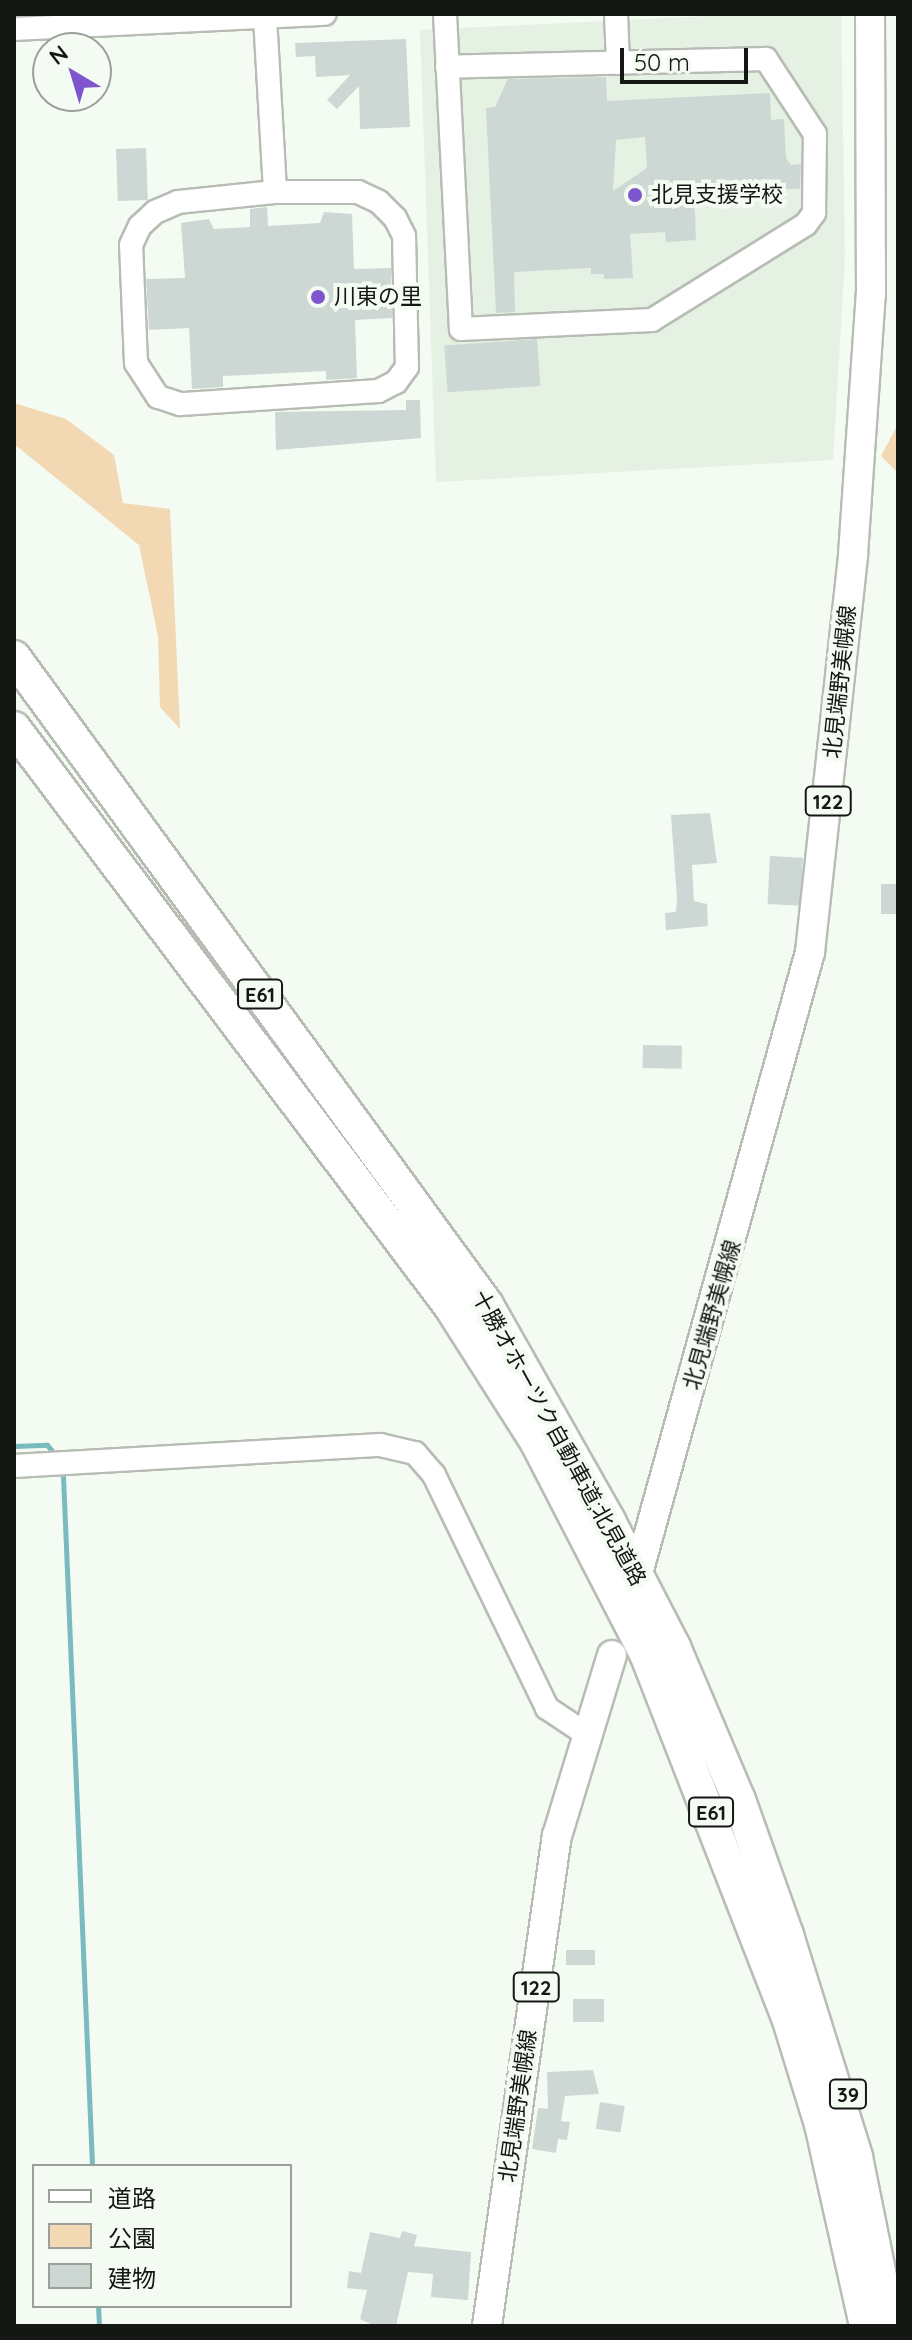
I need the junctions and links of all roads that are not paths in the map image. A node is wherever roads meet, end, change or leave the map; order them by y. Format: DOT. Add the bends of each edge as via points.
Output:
graph roads {
  1 [pos="325,14"];
  2 [pos="445,14"];
  3 [pos="616,14"];
  4 [pos="870,14"];
  5 [pos="265,17"];
  6 [pos="14,29"];
  7 [pos="618,63"];
  8 [pos="447,67"];
  9 [pos="275,192"];
  10 [pos="14,657"];
  11 [pos="14,728"];
  12 [pos="14,1466"];
  13 [pos="640,1566"];
  14 [pos="612,1655"];
  15 [pos="586,1734"];
  16 [pos="787,1935"];
  17 [pos="821,2124"];
  18 [pos="898,2256"];
  19 [pos="487,2326"];
  20 [pos="844,2326"];
  21 [pos="866,2326"];
  22 [pos="890,2326"];
  1 -- 5 [label="street"];
  2 -- 8 [label="street"];
  3 -- 7 [label="street"];
  4 -- 13 [label="main road, 北見端野美幌線 / 122" via="871,294 853,555 810,952"];
  5 -- 6 [label="street"];
  5 -- 9 [label="street"];
  7 -- 8 [label="street"];
  7 -- 8 [label="street" via="766,59 815,134 814,213 806,224 652,320 461,329"];
  9 -- 9 [label="street" via="358,192 395,218 404,236 407,367 396,382 378,391 180,404 158,397 136,363 131,245 140,226 178,202"];
  10 -- 16 [label="highway, 十勝オホーツク自動車道;北見道路 / E61" via="504,1332 674,1647 739,1800"];
  11 -- 17 [label="highway, 十勝オホーツク自動車道;北見道路 / E61" via="450,1306 536,1441 647,1656 788,2017"];
  12 -- 15 [label="street" via="380,1445 415,1453 434,1475 547,1708"];
  14 -- 15 [label="main road, 北見端野美幌線 / 122"];
  15 -- 19 [label="main road, 北見端野美幌線 / 122" via="557,1836"];
  16 -- 18 [label="highway, 39" via="870,2154"];
  16 -- 22 [label="highway, 十勝オホーツク自動車道;北見道路 / E61" via="856,2157"];
  17 -- 20 [label="highway, 39"];
  17 -- 21 [label="highway, 十勝オホーツク自動車道;北見道路 / E61"];
}
